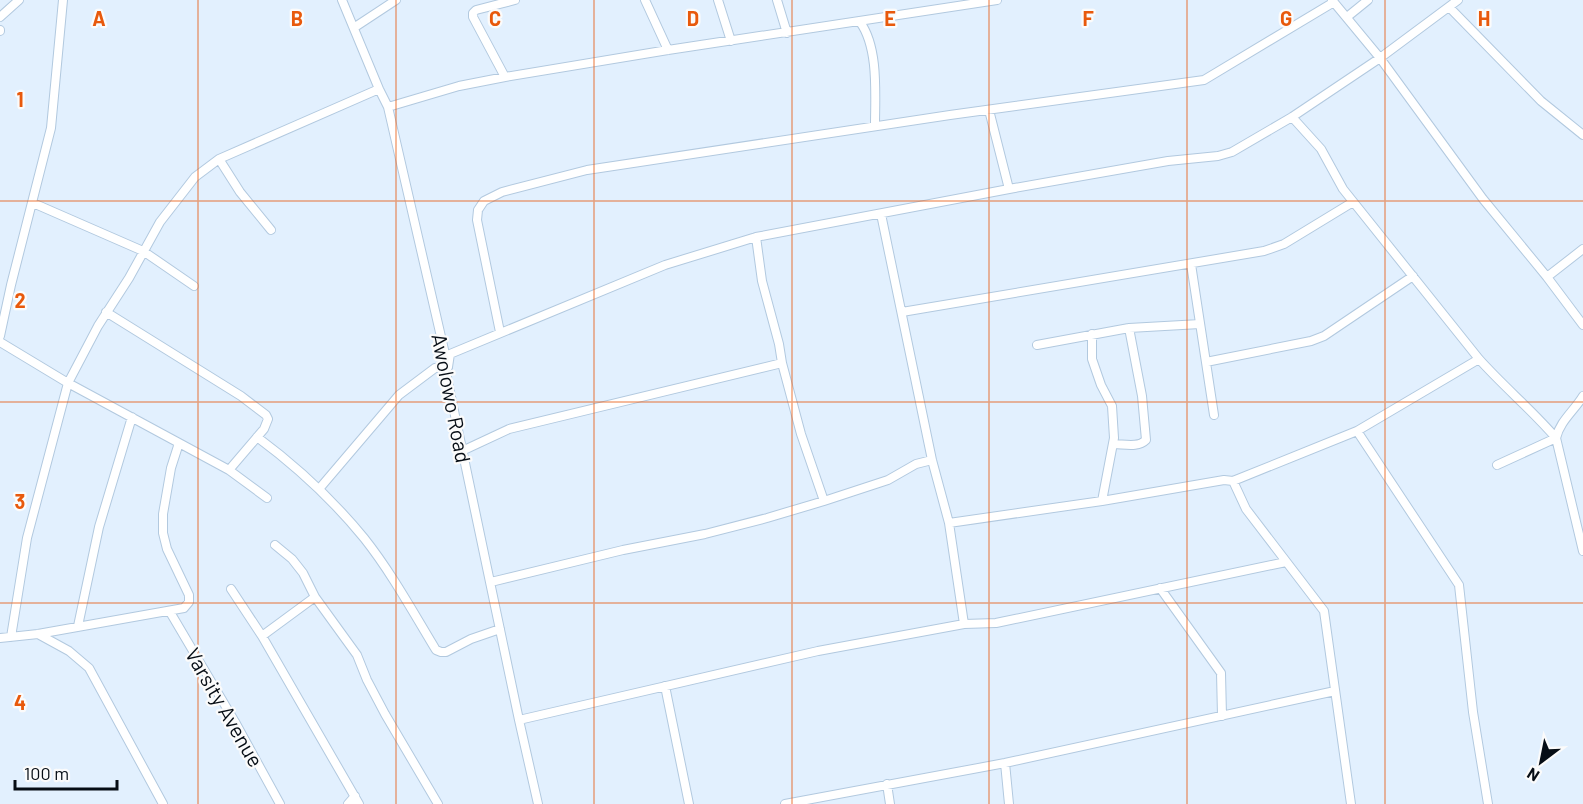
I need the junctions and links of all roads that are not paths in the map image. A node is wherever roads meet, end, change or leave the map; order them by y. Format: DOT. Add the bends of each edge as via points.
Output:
graph roads {
  1 [pos="19,0"];
  2 [pos="63,0"];
  3 [pos="342,0"];
  4 [pos="396,0"];
  5 [pos="515,0"];
  6 [pos="645,0"];
  7 [pos="718,0"];
  8 [pos="777,0"];
  9 [pos="997,0"];
  10 [pos="1368,0"];
  11 [pos="1458,0"];
  12 [pos="1333,1"];
  13 [pos="955,3"];
  14 [pos="1449,7"];
  15 [pos="0,17"];
  16 [pos="1347,17"];
  17 [pos="879,19"];
  18 [pos="860,22"];
  19 [pos="355,27"];
  20 [pos="866,30"];
  21 [pos="787,33"];
  22 [pos="731,41"];
  23 [pos="668,50"];
  24 [pos="1380,58"];
  25 [pos="505,77"];
  26 [pos="379,90"];
  27 [pos="388,106"];
  28 [pos="989,110"];
  29 [pos="1292,117"];
  30 [pos="875,126"];
  31 [pos="1583,135"];
  32 [pos="219,159"];
  33 [pos="1009,189"];
  34 [pos="1353,202"];
  35 [pos="33,203"];
  36 [pos="881,214"];
  37 [pos="271,230"];
  38 [pos="756,237"];
  39 [pos="1583,249"];
  40 [pos="143,250"];
  41 [pos="1191,264"];
  42 [pos="1413,276"];
  43 [pos="1547,277"];
  44 [pos="194,286"];
  45 [pos="106,312"];
  46 [pos="902,312"];
  47 [pos="1582,323"];
  48 [pos="1200,324"];
  49 [pos="1129,328"];
  50 [pos="500,332"];
  51 [pos="1092,334"];
  52 [pos="0,336"];
  53 [pos="0,342"];
  54 [pos="1037,345"];
  55 [pos="1479,359"];
  56 [pos="1206,362"];
  57 [pos="782,363"];
  58 [pos="448,367"];
  59 [pos="68,383"];
  60 [pos="1583,396"];
  61 [pos="1214,415"];
  62 [pos="132,417"];
  63 [pos="1357,431"];
  64 [pos="257,437"];
  65 [pos="1556,438"];
  66 [pos="179,443"];
  67 [pos="1113,444"];
  68 [pos="462,451"];
  69 [pos="932,460"];
  70 [pos="1497,465"];
  71 [pos="229,470"];
  72 [pos="1233,481"];
  73 [pos="319,489"];
  74 [pos="267,498"];
  75 [pos="824,501"];
  76 [pos="1102,501"];
  77 [pos="949,523"];
  78 [pos="275,545"];
  79 [pos="1583,551"];
  80 [pos="1286,562"];
  81 [pos="491,582"];
  82 [pos="1160,588"];
  83 [pos="231,589"];
  84 [pos="315,597"];
  85 [pos="170,612"];
  86 [pos="964,624"];
  87 [pos="78,626"];
  88 [pos="500,629"];
  89 [pos="38,634"];
  90 [pos="262,636"];
  91 [pos="11,637"];
  92 [pos="0,638"];
  93 [pos="665,686"];
  94 [pos="1335,691"];
  95 [pos="1222,716"];
  96 [pos="519,720"];
  97 [pos="1005,763"];
  98 [pos="887,784"];
  99 [pos="828,795"];
  100 [pos="355,796"];
  101 [pos="163,804"];
  102 [pos="280,804"];
  103 [pos="348,804"];
  104 [pos="359,804"];
  105 [pos="438,804"];
  106 [pos="538,804"];
  107 [pos="689,804"];
  108 [pos="785,804"];
  109 [pos="830,804"];
  110 [pos="890,804"];
  111 [pos="1009,804"];
  112 [pos="1348,804"];
  113 [pos="1488,804"];
  1 -- 15 [label="street"];
  2 -- 35 [label="street" via="51,128"];
  3 -- 19 [label="street, Awolowo Road"];
  4 -- 19 [label="street"];
  5 -- 25 [label="street" via="472,13"];
  6 -- 23 [label="street"];
  7 -- 22 [label="street"];
  8 -- 21 [label="street"];
  9 -- 13 [label="street"];
  10 -- 16 [label="street"];
  11 -- 14 [label="street"];
  12 -- 16 [label="street"];
  12 -- 28 [label="street" via="1204,80"];
  13 -- 17 [label="street"];
  14 -- 24 [label="street"];
  14 -- 31 [label="street" via="1540,101"];
  16 -- 24 [label="street"];
  17 -- 18 [label="street"];
  17 -- 20 [label="street"];
  18 -- 20 [label="street"];
  18 -- 21 [label="street"];
  19 -- 26 [label="street, Awolowo Road"];
  20 -- 30 [label="street" via="873,59"];
  21 -- 22 [label="street"];
  22 -- 23 [label="street"];
  23 -- 25 [label="street"];
  24 -- 29 [label="street"];
  24 -- 43 [label="street" via="1483,199"];
  25 -- 27 [label="street"];
  26 -- 27 [label="street, Awolowo Road"];
  26 -- 32 [label="street"];
  27 -- 58 [label="street, Awolowo Road"];
  28 -- 30 [label="street"];
  28 -- 33 [label="street"];
  29 -- 33 [label="street" via="1218,156 1167,161"];
  29 -- 34 [label="street" via="1321,149"];
  30 -- 50 [label="street" via="587,171 502,192 484,201 477,220"];
  32 -- 37 [label="street"];
  32 -- 40 [label="street" via="183,191"];
  33 -- 36 [label="street"];
  34 -- 41 [label="street" via="1284,244"];
  34 -- 42 [label="street"];
  35 -- 40 [label="street"];
  35 -- 52 [label="street"];
  36 -- 38 [label="street"];
  36 -- 46 [label="street"];
  38 -- 50 [label="street" via="664,265"];
  38 -- 57 [label="street" via="762,281"];
  39 -- 43 [label="street"];
  40 -- 44 [label="street"];
  40 -- 45 [label="street"];
  41 -- 46 [label="street"];
  41 -- 48 [label="street"];
  42 -- 55 [label="street"];
  42 -- 56 [label="street" via="1324,336"];
  43 -- 47 [label="street"];
  45 -- 59 [label="street"];
  45 -- 64 [label="street" via="266,415 267,424"];
  46 -- 69 [label="street"];
  48 -- 49 [label="street"];
  48 -- 56 [label="street"];
  49 -- 51 [label="street"];
  49 -- 67 [label="street" via="1146,440 1138,445"];
  50 -- 58 [label="street" via="450,354"];
  51 -- 54 [label="street"];
  51 -- 67 [label="street" via="1092,359 1112,406"];
  53 -- 59 [label="street"];
  55 -- 63 [label="street"];
  55 -- 65 [label="street"];
  56 -- 61 [label="street"];
  57 -- 68 [label="street" via="509,429"];
  57 -- 75 [label="street"];
  58 -- 68 [label="street, Awolowo Road" via="445,368"];
  58 -- 73 [label="street" via="435,368 399,395"];
  59 -- 62 [label="street"];
  59 -- 91 [label="street" via="27,538"];
  60 -- 65 [label="street" via="1559,426"];
  62 -- 66 [label="street"];
  62 -- 87 [label="street" via="99,527"];
  63 -- 72 [label="street"];
  63 -- 113 [label="street" via="1459,585"];
  64 -- 71 [label="street"];
  64 -- 73 [label="street"];
  65 -- 70 [label="street"];
  65 -- 79 [label="street"];
  66 -- 71 [label="street"];
  66 -- 85 [label="street" via="171,468 163,533 189,599 184,608"];
  67 -- 76 [label="street"];
  68 -- 81 [label="street, Awolowo Road"];
  69 -- 75 [label="street" via="888,480"];
  69 -- 77 [label="street"];
  71 -- 74 [label="street"];
  72 -- 76 [label="street"];
  72 -- 80 [label="street" via="1246,509"];
  73 -- 88 [label="street" via="365,539 436,650 446,652"];
  75 -- 81 [label="street" via="705,534"];
  76 -- 77 [label="street"];
  77 -- 86 [label="street"];
  78 -- 84 [label="street" via="303,573"];
  80 -- 82 [label="street"];
  80 -- 94 [label="street" via="1324,611"];
  81 -- 88 [label="street, Awolowo Road"];
  82 -- 86 [label="street" via="996,623"];
  82 -- 95 [label="street" via="1221,673"];
  83 -- 90 [label="street"];
  84 -- 90 [label="street"];
  84 -- 105 [label="street" via="357,655 366,680"];
  85 -- 87 [label="street"];
  85 -- 102 [label="street, Varsity Avenue"];
  86 -- 93 [label="street" via="818,651"];
  87 -- 89 [label="street"];
  88 -- 96 [label="street, Awolowo Road"];
  89 -- 91 [label="street"];
  89 -- 101 [label="street" via="69,651 89,668"];
  90 -- 100 [label="street"];
  91 -- 92 [label="street"];
  93 -- 96 [label="street"];
  93 -- 107 [label="street"];
  94 -- 95 [label="street"];
  94 -- 112 [label="street"];
  95 -- 97 [label="street"];
  96 -- 106 [label="street, Awolowo Road"];
  97 -- 98 [label="street"];
  97 -- 111 [label="street"];
  98 -- 99 [label="street"];
  98 -- 110 [label="street"];
  99 -- 108 [label="street"];
  99 -- 109 [label="street"];
  100 -- 103 [label="street"];
  100 -- 104 [label="street"];
}
